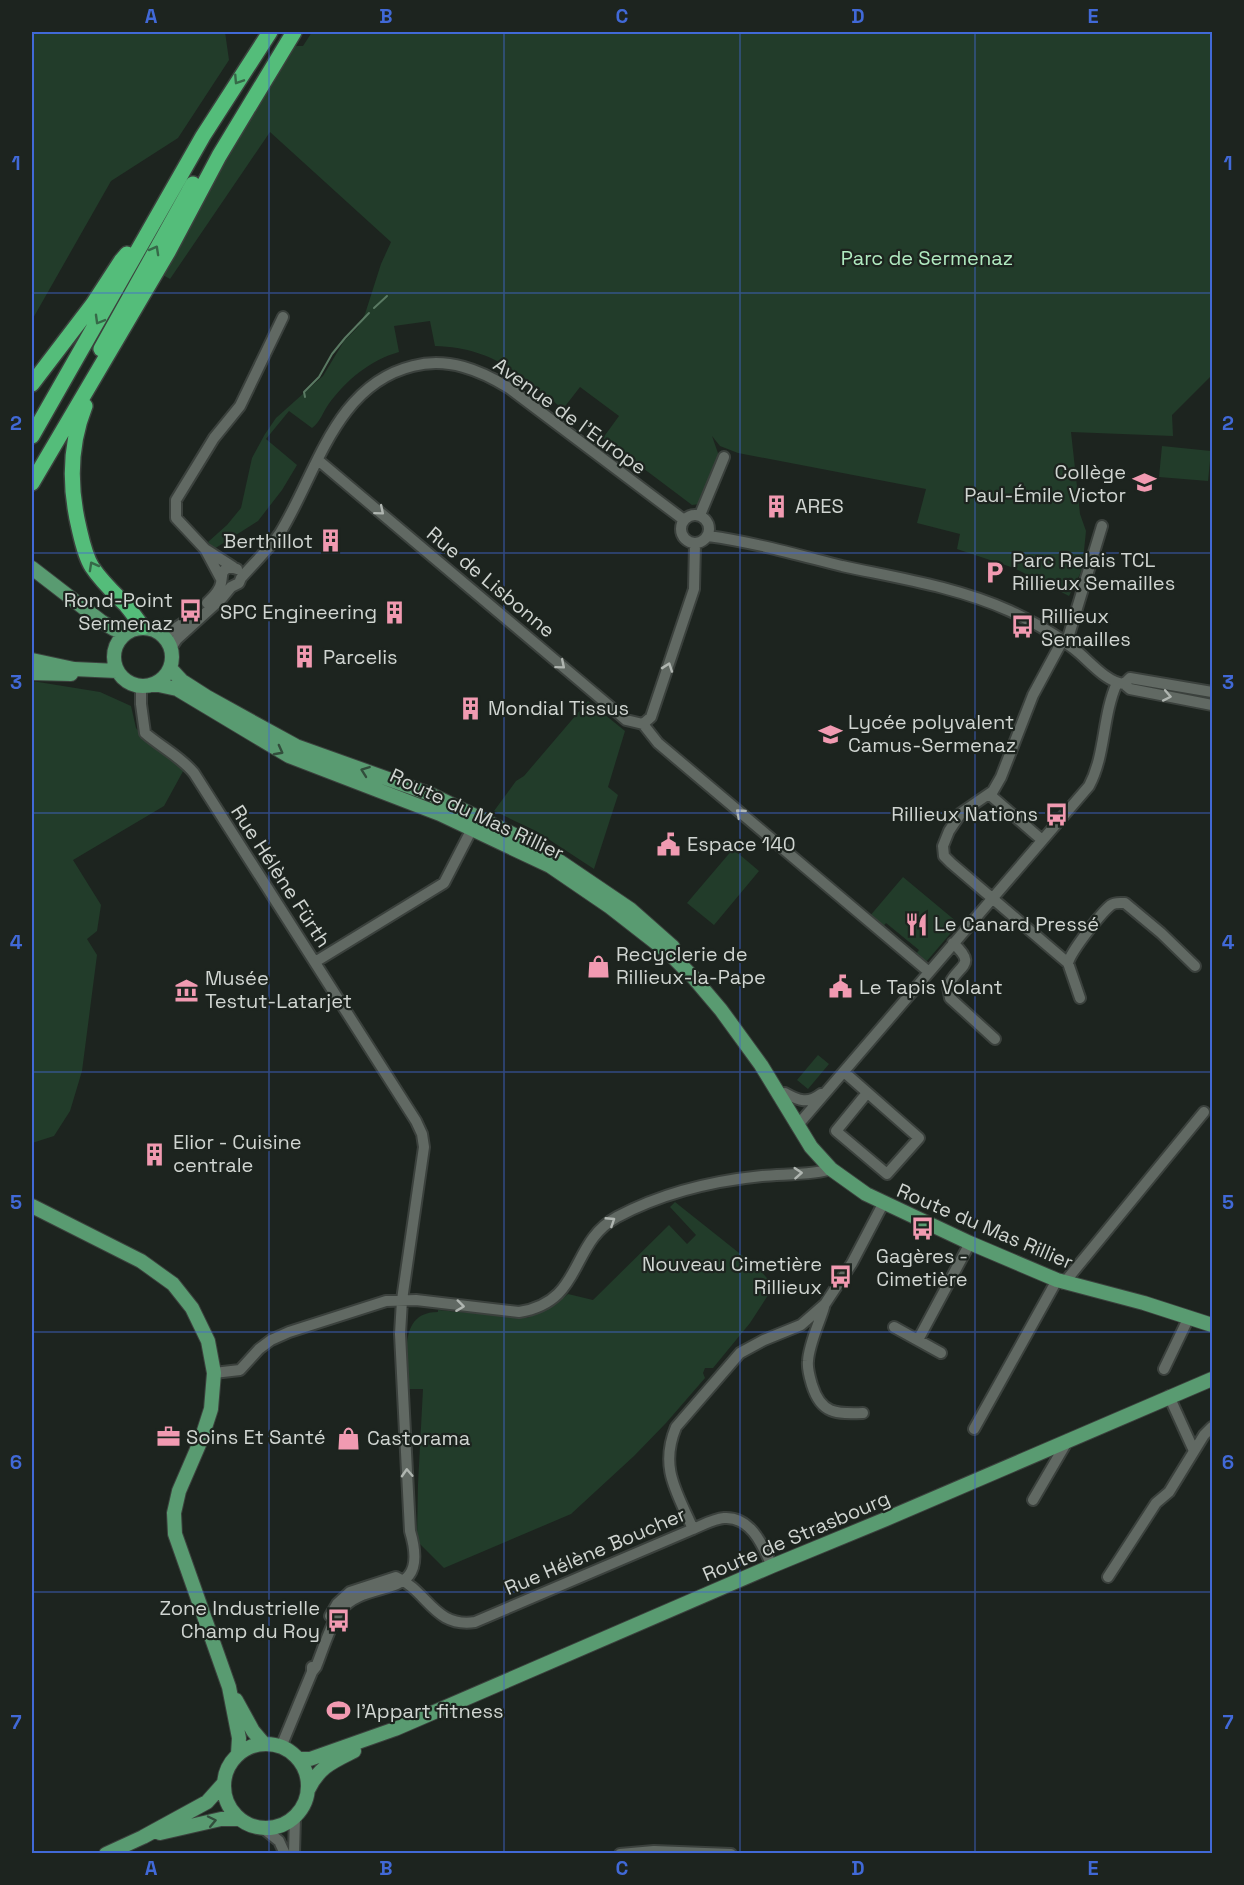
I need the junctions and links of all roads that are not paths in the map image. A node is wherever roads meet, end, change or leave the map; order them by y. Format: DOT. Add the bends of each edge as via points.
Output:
graph roads {
  1 [pos="270,32"];
  2 [pos="292,32"];
  3 [pos="148,233"];
  4 [pos="283,317"];
  5 [pos="105,362"];
  6 [pos="32,384"];
  7 [pos="32,436"];
  8 [pos="723,457"];
  9 [pos="318,460"];
  10 [pos="32,465"];
  11 [pos="32,483"];
  12 [pos="700,515"];
  13 [pos="684,520"];
  14 [pos="1102,526"];
  15 [pos="708,536"];
  16 [pos="695,544"];
  17 [pos="205,549"];
  18 [pos="32,568"];
  19 [pos="237,571"];
  20 [pos="225,582"];
  21 [pos="143,627"];
  22 [pos="127,632"];
  23 [pos="164,636"];
  24 [pos="1064,641"];
  25 [pos="171,648"];
  26 [pos="32,660"];
  27 [pos="170,668"];
  28 [pos="91,670"];
  29 [pos="117,670"];
  30 [pos="32,674"];
  31 [pos="1121,683"];
  32 [pos="148,685"];
  33 [pos="1212,692"];
  34 [pos="1212,705"];
  35 [pos="643,724"];
  36 [pos="989,794"];
  37 [pos="475,823"];
  38 [pos="1042,840"];
  39 [pos="991,899"];
  40 [pos="954,943"];
  41 [pos="315,962"];
  42 [pos="1068,963"];
  43 [pos="1195,966"];
  44 [pos="928,972"];
  45 [pos="1080,998"];
  46 [pos="995,1039"];
  47 [pos="844,1072"];
  48 [pos="829,1088"];
  49 [pos="785,1093"];
  50 [pos="867,1093"];
  51 [pos="1204,1112"];
  52 [pos="800,1123"];
  53 [pos="827,1164"];
  54 [pos="883,1204"];
  55 [pos="32,1206"];
  56 [pos="970,1243"];
  57 [pos="1060,1282"];
  58 [pos="402,1300"];
  59 [pos="825,1304"];
  60 [pos="1190,1317"];
  61 [pos="1212,1325"];
  62 [pos="894,1327"];
  63 [pos="918,1340"];
  64 [pos="941,1353"];
  65 [pos="1164,1369"];
  66 [pos="214,1373"];
  67 [pos="1212,1379"];
  68 [pos="1169,1396"];
  69 [pos="863,1413"];
  70 [pos="1212,1427"];
  71 [pos="974,1429"];
  72 [pos="1068,1440"];
  73 [pos="1194,1451"];
  74 [pos="1033,1500"];
  75 [pos="693,1529"];
  76 [pos="772,1566"];
  77 [pos="413,1568"];
  78 [pos="1108,1577"];
  79 [pos="396,1581"];
  80 [pos="420,1594"];
  81 [pos="229,1687"];
  82 [pos="395,1729"];
  83 [pos="264,1744"];
  84 [pos="281,1747"];
  85 [pos="237,1754"];
  86 [pos="298,1759"];
  87 [pos="224,1783"];
  88 [pos="307,1792"];
  89 [pos="295,1816"];
  90 [pos="240,1819"];
  91 [pos="263,1828"];
  92 [pos="143,1837"];
  93 [pos="106,1854"];
  94 [pos="285,1854"];
  95 [pos="294,1854"];
  96 [pos="620,1854"];
  97 [pos="731,1854"];
  1 -- 3 [label="highway, one-way" via="227,97"];
  2 -- 5 [label="highway"];
  10 -- 2 [label="highway, one-way" via="207,158 246,94"];
  3 -- 6 [label="highway" via="121,261"];
  3 -- 7 [label="highway, one-way"];
  4 -- 17 [label="street" via="240,406 214,438 176,500 176,518"];
  5 -- 11 [label="highway"];
  21 -- 5 [label="highway, one-way" via="90,564 72,493 73,446 79,422"];
  8 -- 12 [label="street"];
  9 -- 13 [label="street, Avenue de l'Europe" via="346,410 363,392 398,370 440,363 488,375"];
  9 -- 19 [label="street, Avenue de l'Europe" via="270,547"];
  9 -- 35 [label="street, Rue de Lisbonne, one-way" via="626,720"];
  12 -- 13 [label="street"];
  12 -- 15 [label="street" via="710,526"];
  13 -- 16 [label="street" via="682,536"];
  14 -- 24 [label="street"];
  15 -- 16 [label="street"];
  15 -- 24 [label="street" via="966,594 1010,611"];
  35 -- 16 [label="street, one-way" via="651,717 694,589"];
  17 -- 19 [label="street"];
  17 -- 20 [label="street"];
  18 -- 22 [label="main road" via="102,622"];
  19 -- 20 [label="street" via="225,569"];
  19 -- 20 [label="street" via="237,585"];
  20 -- 23 [label="street" via="195,615"];
  20 -- 25 [label="street" via="222,598"];
  21 -- 22 [label="main road"];
  21 -- 23 [label="main road"];
  22 -- 29 [label="main road" via="116,645"];
  23 -- 25 [label="main road"];
  24 -- 31 [label="street"];
  24 -- 36 [label="street" via="1033,695 1001,777"];
  25 -- 27 [label="main road"];
  26 -- 28 [label="main road"];
  27 -- 32 [label="main road" via="161,680"];
  37 -- 27 [label="main road, Route du Mas Rillier, one-way" via="430,794 296,746 207,697"];
  28 -- 29 [label="main road"];
  28 -- 30 [label="main road"];
  29 -- 32 [label="main road" via="127,682"];
  31 -- 33 [label="street" via="1130,678"];
  31 -- 34 [label="street, one-way" via="1130,689"];
  31 -- 38 [label="street" via="1111,697 1096,772 1080,798"];
  32 -- 37 [label="main road, Route du Mas Rillier, one-way" via="177,689 288,756 440,814"];
  32 -- 41 [label="street, Rue Hélène Fürth" via="141,704 145,733 182,759 194,773"];
  44 -- 35 [label="street, one-way" via="658,743"];
  36 -- 38 [label="street"];
  36 -- 39 [label="street" via="961,813 942,846 944,856"];
  37 -- 41 [label="street" via="444,883"];
  37 -- 49 [label="main road, Route du Mas Rillier" via="537,846 655,929 709,984"];
  37 -- 52 [label="main road, Route du Mas Rillier" via="550,866 669,953 721,1010"];
  38 -- 39 [label="street"];
  39 -- 40 [label="street"];
  39 -- 42 [label="street"];
  40 -- 44 [label="street"];
  40 -- 46 [label="street" via="966,958 950,982 950,998"];
  41 -- 58 [label="street, Rue Hélène Fürth" via="422,1134 424,1146"];
  42 -- 43 [label="street" via="1073,951 1111,904 1125,903"];
  42 -- 45 [label="street"];
  44 -- 47 [label="street"];
  47 -- 48 [label="street"];
  47 -- 50 [label="street"];
  48 -- 49 [label="street" via="808,1102"];
  48 -- 52 [label="street"];
  49 -- 52 [label="main road, Route du Mas Rillier"];
  50 -- 50 [label="street" via="919,1138 887,1174 836,1131"];
  51 -- 57 [label="street"];
  52 -- 53 [label="main road, Route du Mas Rillier"];
  53 -- 54 [label="main road, Route du Mas Rillier" via="852,1186"];
  58 -- 53 [label="street, one-way" via="532,1310 547,1303 568,1284 600,1228 640,1205 695,1187"];
  54 -- 56 [label="main road, Route du Mas Rillier"];
  54 -- 59 [label="street"];
  55 -- 66 [label="main road" via="141,1261 173,1284 192,1308 208,1341"];
  56 -- 57 [label="main road, Route du Mas Rillier"];
  56 -- 63 [label="street"];
  57 -- 60 [label="main road, Route du Mas Rillier"];
  57 -- 71 [label="street"];
  58 -- 66 [label="street" via="386,1300 289,1332 259,1349 240,1370"];
  77 -- 58 [label="street, Rue Hélène Fürth, one-way" via="400,1334"];
  59 -- 69 [label="street" via="808,1362 816,1395 830,1410"];
  59 -- 75 [label="street" via="801,1325 740,1353 676,1427 669,1442 670,1474"];
  60 -- 61 [label="main road, Route du Mas Rillier"];
  60 -- 65 [label="street"];
  62 -- 63 [label="street"];
  63 -- 64 [label="street"];
  66 -- 81 [label="main road" via="211,1410 178,1491 175,1534"];
  67 -- 68 [label="main road, Route de Strasbourg"];
  68 -- 72 [label="main road, Route de Strasbourg"];
  68 -- 73 [label="street"];
  70 -- 73 [label="street"];
  72 -- 74 [label="street"];
  72 -- 76 [label="main road, Route de Strasbourg"];
  73 -- 78 [label="street"];
  75 -- 76 [label="street, Rue Hélène Boucher" via="732,1518 753,1530"];
  75 -- 80 [label="street, Rue Hélène Boucher" via="475,1622 450,1621"];
  76 -- 82 [label="main road, Route de Strasbourg"];
  77 -- 79 [label="street" via="410,1575"];
  77 -- 80 [label="street, Rue Hélène Fürth"];
  79 -- 80 [label="street"];
  79 -- 84 [label="street" via="350,1592 337,1604"];
  81 -- 83 [label="main road"];
  81 -- 85 [label="main road"];
  82 -- 86 [label="main road, Route de Strasbourg" via="310,1759"];
  82 -- 88 [label="main road, Route de Strasbourg" via="322,1768"];
  83 -- 84 [label="main road"];
  83 -- 85 [label="main road"];
  84 -- 86 [label="main road"];
  85 -- 87 [label="main road" via="230,1762"];
  86 -- 88 [label="main road" via="307,1780"];
  87 -- 90 [label="main road" via="225,1797"];
  87 -- 92 [label="main road" via="207,1802"];
  88 -- 89 [label="main road"];
  89 -- 91 [label="main road" via="286,1823"];
  89 -- 95 [label="street"];
  90 -- 91 [label="main road"];
  92 -- 90 [label="main road, one-way" via="221,1819"];
  91 -- 94 [label="street" via="279,1841"];
  92 -- 93 [label="main road"];
  96 -- 97 [label="street"];
}
